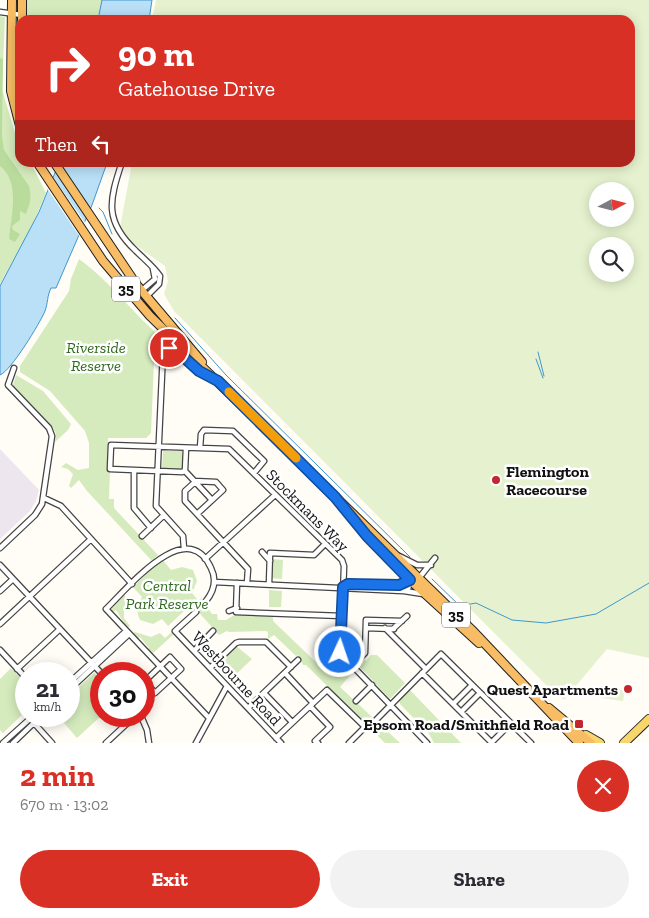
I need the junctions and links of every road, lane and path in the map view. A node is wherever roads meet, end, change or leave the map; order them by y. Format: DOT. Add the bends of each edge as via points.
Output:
graph roads {
  1 [pos="22,0"];
  2 [pos="10,5"];
  3 [pos="0,12"];
  4 [pos="19,15"];
  5 [pos="22,15"];
  6 [pos="15,107"];
  7 [pos="40,167"];
  8 [pos="57,167"];
  9 [pos="121,167"];
  10 [pos="144,294"];
  11 [pos="136,301"];
  12 [pos="171,333"];
  13 [pos="163,355"];
  14 [pos="14,368"];
  15 [pos="216,380"];
  16 [pos="159,447"];
  17 [pos="186,448"];
  18 [pos="200,448"];
  19 [pos="134,470"];
  20 [pos="158,471"];
  21 [pos="185,471"];
  22 [pos="254,473"];
  23 [pos="195,482"];
  24 [pos="275,495"];
  25 [pos="335,497"];
  26 [pos="43,500"];
  27 [pos="212,500"];
  28 [pos="197,514"];
  29 [pos="164,515"];
  30 [pos="151,528"];
  31 [pos="142,536"];
  32 [pos="91,539"];
  33 [pos="224,543"];
  34 [pos="326,544"];
  35 [pos="0,548"];
  36 [pos="184,549"];
  37 [pos="262,552"];
  38 [pos="394,553"];
  39 [pos="435,558"];
  40 [pos="205,560"];
  41 [pos="270,561"];
  42 [pos="0,564"];
  43 [pos="431,565"];
  44 [pos="410,570"];
  45 [pos="419,578"];
  46 [pos="13,579"];
  47 [pos="410,580"];
  48 [pos="214,582"];
  49 [pos="237,583"];
  50 [pos="247,583"];
  51 [pos="132,584"];
  52 [pos="270,584"];
  53 [pos="343,587"];
  54 [pos="370,588"];
  55 [pos="0,591"];
  56 [pos="404,591"];
  57 [pos="424,594"];
  58 [pos="30,596"];
  59 [pos="206,601"];
  60 [pos="237,608"];
  61 [pos="229,611"];
  62 [pos="196,612"];
  63 [pos="342,616"];
  64 [pos="407,616"];
  65 [pos="402,621"];
  66 [pos="0,624"];
  67 [pos="366,628"];
  68 [pos="385,628"];
  69 [pos="60,629"];
  70 [pos="394,629"];
  71 [pos="213,631"];
  72 [pos="127,633"];
  73 [pos="390,633"];
  74 [pos="194,651"];
  75 [pos="1,652"];
  76 [pos="492,654"];
  77 [pos="298,660"];
  78 [pos="25,662"];
  79 [pos="91,662"];
  80 [pos="95,662"];
  81 [pos="90,666"];
  82 [pos="352,666"];
  83 [pos="15,667"];
  84 [pos="90,667"];
  85 [pos="160,667"];
  86 [pos="291,667"];
  87 [pos="210,668"];
  88 [pos="426,669"];
  89 [pos="285,673"];
  90 [pos="422,673"];
  91 [pos="80,674"];
  92 [pos="80,678"];
  93 [pos="171,679"];
  94 [pos="372,685"];
  95 [pos="472,685"];
  96 [pos="227,686"];
  97 [pos="264,693"];
  98 [pos="480,693"];
  99 [pos="356,701"];
  100 [pos="312,704"];
  101 [pos="390,704"];
  102 [pos="453,704"];
  103 [pos="543,705"];
  104 [pos="248,708"];
  105 [pos="461,712"];
  106 [pos="562,717"];
  107 [pos="209,718"];
  108 [pos="649,719"];
  109 [pos="376,720"];
  110 [pos="292,722"];
  111 [pos="511,723"];
  112 [pos="21,727"];
  113 [pos="30,727"];
  114 [pos="38,727"];
  115 [pos="123,727"];
  116 [pos="146,727"];
  117 [pos="565,729"];
  118 [pos="576,729"];
  119 [pos="0,736"];
  120 [pos="632,736"];
  121 [pos="276,738"];
  122 [pos="354,738"];
  123 [pos="5,742"];
  124 [pos="13,743"];
  125 [pos="52,743"];
  126 [pos="106,743"];
  127 [pos="149,743"];
  128 [pos="196,743"];
  129 [pos="281,743"];
  130 [pos="318,743"];
  131 [pos="349,743"];
  132 [pos="359,743"];
  133 [pos="427,743"];
  134 [pos="491,743"];
  135 [pos="531,743"];
  136 [pos="579,743"];
  137 [pos="591,743"];
  138 [pos="600,743"];
  139 [pos="616,743"];
  140 [pos="624,743"];
  1 -- 5 [label="highway"];
  2 -- 3 [label="street"];
  2 -- 4 [label="street"];
  2 -- 6 [label="highway" via="11,91"];
  7 -- 11 [label="highway, 35"];
  8 -- 10 [label="highway, 35"];
  9 -- 10 [label="street" via="113,193 112,219 122,237 154,271 155,278"];
  10 -- 11 [label="highway"];
  10 -- 12 [label="highway, 35"];
  11 -- 12 [label="highway, 35"];
  12 -- 13 [label="street"];
  12 -- 15 [label="highway, 35"];
  13 -- 15 [label="street" via="173,348 199,371"];
  13 -- 16 [label="street"];
  14 -- 26 [label="street" via="8,385 51,432"];
  15 -- 25 [label="highway, 35"];
  16 -- 17 [label="street, Stockmans Way"];
  16 -- 19 [label="street, Stockmans Way" via="111,445 110,470"];
  16 -- 20 [label="street"];
  17 -- 18 [label="street, Stockmans Way"];
  17 -- 21 [label="street"];
  18 -- 22 [label="street, Stockmans Way" via="229,449"];
  18 -- 22 [label="street" via="204,430 233,431 264,461"];
  19 -- 20 [label="street"];
  19 -- 30 [label="street" via="134,507"];
  20 -- 21 [label="street"];
  20 -- 29 [label="street" via="156,506"];
  21 -- 23 [label="street"];
  22 -- 24 [label="street, Stockmans Way"];
  23 -- 27 [label="street"];
  23 -- 27 [label="street" via="216,482 223,490"];
  23 -- 28 [label="street" via="185,491 185,501"];
  24 -- 33 [label="street"];
  24 -- 34 [label="street, Stockmans Way"];
  25 -- 38 [label="highway, 35"];
  25 -- 47 [label="highway, 35"];
  26 -- 32 [label="street" via="56,503"];
  26 -- 35 [label="street" via="35,515"];
  27 -- 28 [label="street"];
  28 -- 33 [label="street"];
  29 -- 30 [label="street"];
  29 -- 36 [label="street" via="183,536"];
  30 -- 31 [label="street"];
  32 -- 51 [label="street"];
  32 -- 58 [label="street"];
  33 -- 40 [label="street"];
  33 -- 50 [label="street" via="248,569"];
  34 -- 41 [label="street" via="314,554 270,553"];
  34 -- 53 [label="street, Stockmans Way" via="343,562"];
  36 -- 40 [label="street" via="199,554"];
  36 -- 51 [label="street" via="157,560"];
  37 -- 41 [label="street"];
  38 -- 43 [label="street" via="418,565"];
  38 -- 44 [label="highway, 35"];
  39 -- 43 [label="street"];
  40 -- 48 [label="street" via="212,570"];
  41 -- 52 [label="street"];
  42 -- 46 [label="street"];
  43 -- 45 [label="street"];
  44 -- 45 [label="highway, 35"];
  44 -- 47 [label="highway"];
  45 -- 47 [label="highway"];
  45 -- 76 [label="highway, 35"];
  46 -- 55 [label="street"];
  46 -- 58 [label="street"];
  47 -- 54 [label="street" via="399,585"];
  47 -- 56 [label="street" via="408,589"];
  47 -- 57 [label="highway, 35"];
  48 -- 49 [label="street"];
  48 -- 59 [label="street"];
  49 -- 50 [label="street"];
  49 -- 60 [label="street"];
  50 -- 52 [label="street"];
  51 -- 72 [label="street" via="106,609"];
  52 -- 53 [label="street"];
  53 -- 54 [label="street" via="348,584"];
  53 -- 63 [label="street, Stockmans Way"];
  54 -- 56 [label="street"];
  56 -- 57 [label="street"];
  57 -- 76 [label="highway, 35"];
  58 -- 66 [label="street"];
  58 -- 69 [label="street"];
  60 -- 61 [label="street"];
  60 -- 63 [label="street" via="236,612"];
  62 -- 74 [label="street, Westbourne Road" via="175,631"];
  63 -- 82 [label="street, Stockmans Way" via="340,652"];
  64 -- 65 [label="street"];
  65 -- 67 [label="street" via="366,620"];
  65 -- 70 [label="street"];
  67 -- 68 [label="street"];
  67 -- 82 [label="street" via="365,653"];
  68 -- 70 [label="street"];
  68 -- 73 [label="street"];
  69 -- 78 [label="street"];
  69 -- 79 [label="street"];
  70 -- 73 [label="street"];
  71 -- 74 [label="street"];
  72 -- 80 [label="street"];
  72 -- 85 [label="street"];
  73 -- 88 [label="street"];
  74 -- 87 [label="street, Westbourne Road"];
  75 -- 83 [label="street"];
  76 -- 103 [label="highway, 35"];
  77 -- 86 [label="street"];
  81 -- 91 [label="street"];
  82 -- 94 [label="street, Stockmans Way"];
  84 -- 92 [label="street"];
  85 -- 93 [label="street"];
  85 -- 93 [label="street" via="170,657 181,670"];
  85 -- 93 [label="street" via="144,681 155,693"];
  86 -- 87 [label="street" via="266,642 236,642"];
  86 -- 89 [label="street"];
  87 -- 96 [label="street, Westbourne Road"];
  88 -- 90 [label="street"];
  88 -- 95 [label="street" via="441,654"];
  89 -- 97 [label="street"];
  89 -- 100 [label="street"];
  90 -- 101 [label="street"];
  90 -- 102 [label="street"];
  93 -- 107 [label="street"];
  94 -- 99 [label="street"];
  94 -- 101 [label="street, Stockmans Way"];
  95 -- 98 [label="street"];
  95 -- 102 [label="street"];
  96 -- 104 [label="street, Westbourne Road"];
  96 -- 107 [label="street"];
  97 -- 104 [label="street"];
  97 -- 110 [label="street"];
  98 -- 105 [label="street"];
  98 -- 111 [label="street"];
  100 -- 110 [label="street"];
  100 -- 122 [label="street" via="327,690 365,727"];
  100 -- 130 [label="street" via="330,727 315,741"];
  101 -- 109 [label="street"];
  101 -- 133 [label="street, Stockmans Way"];
  102 -- 105 [label="street"];
  103 -- 106 [label="highway, 35"];
  103 -- 117 [label="highway, 35"];
  104 -- 121 [label="street, Westbourne Road"];
  105 -- 134 [label="street"];
  106 -- 117 [label="highway"];
  106 -- 118 [label="highway, 35"];
  107 -- 128 [label="street"];
  108 -- 120 [label="main road"];
  110 -- 121 [label="street"];
  111 -- 134 [label="street"];
  111 -- 135 [label="street"];
  112 -- 123 [label="street"];
  113 -- 124 [label="street"];
  114 -- 125 [label="street"];
  115 -- 126 [label="street"];
  116 -- 127 [label="street"];
  117 -- 136 [label="highway, 35"];
  118 -- 137 [label="highway, 35"];
  118 -- 138 [label="main road"];
  119 -- 123 [label="street"];
  120 -- 139 [label="main road"];
  120 -- 140 [label="main road"];
  121 -- 129 [label="street, Westbourne Road"];
  122 -- 131 [label="street"];
  122 -- 132 [label="street"];
}
